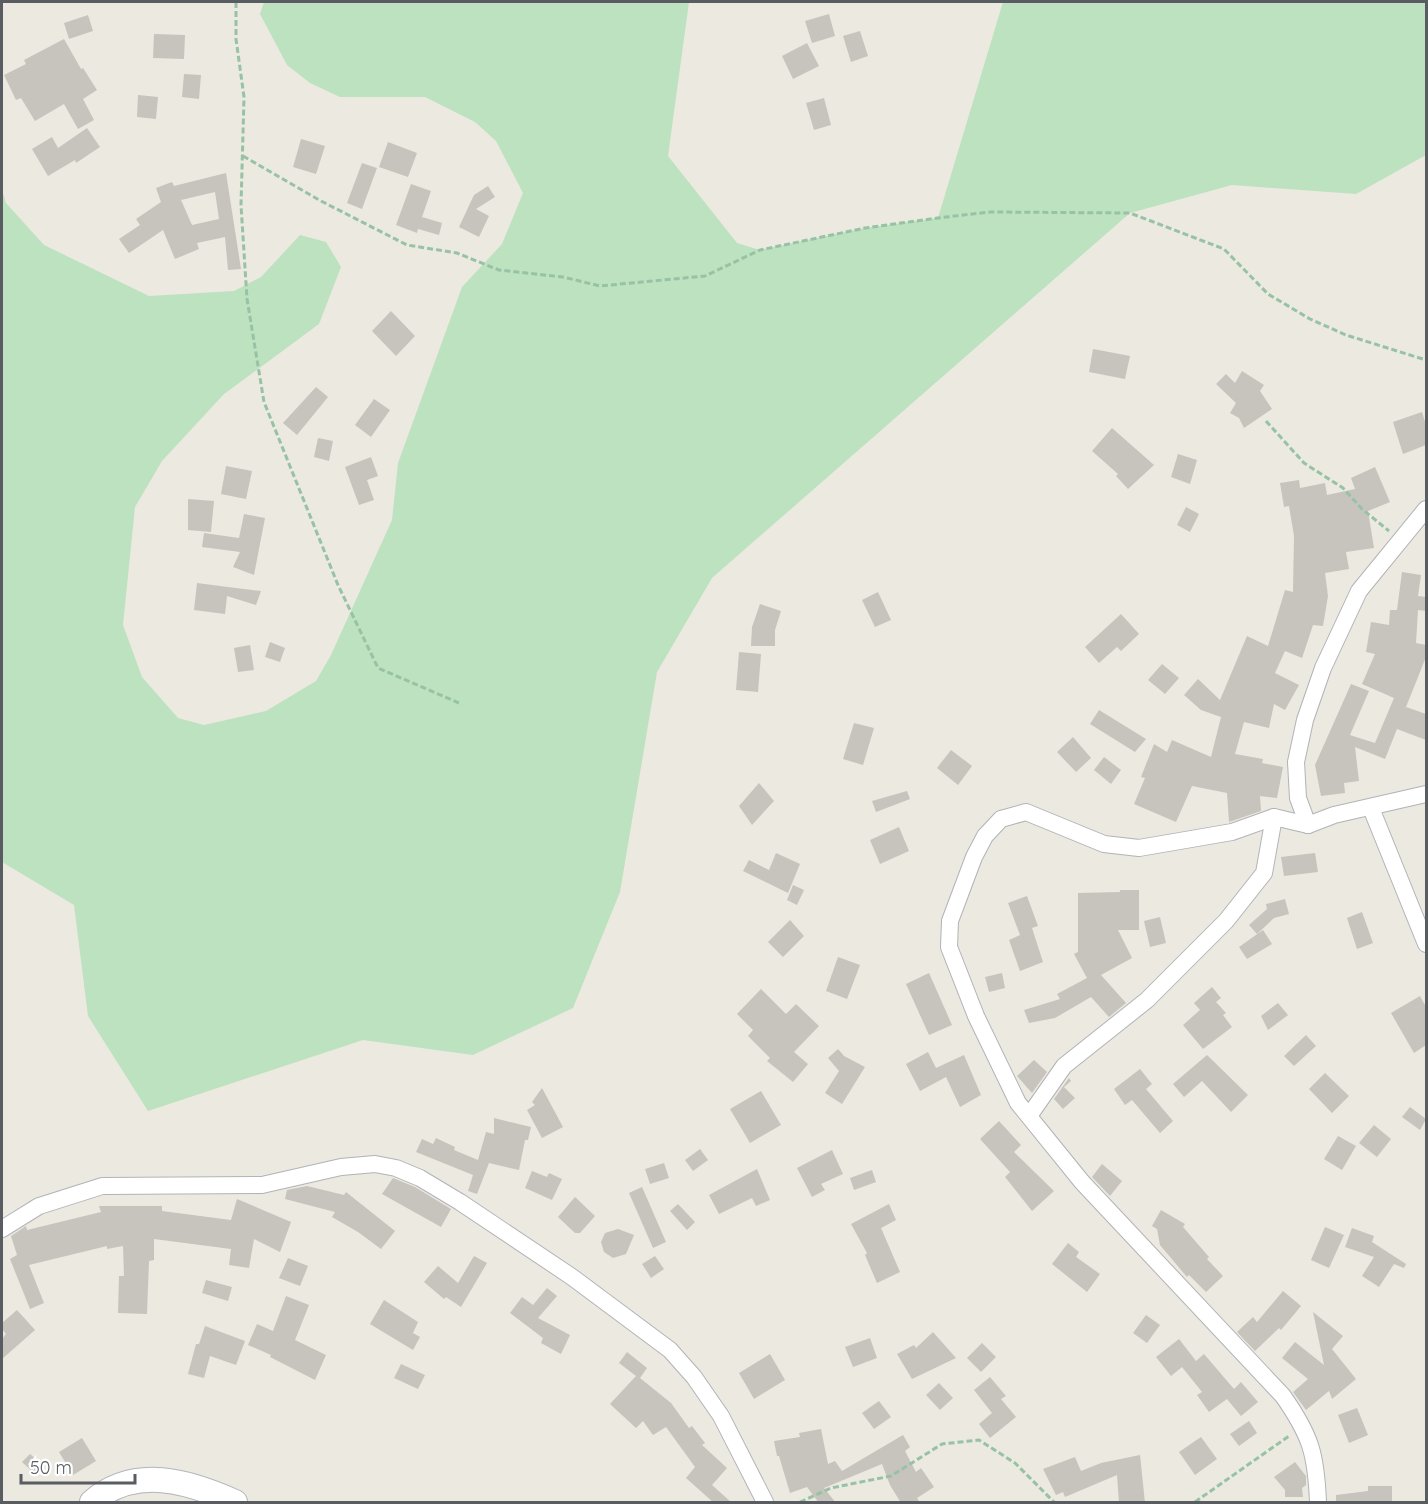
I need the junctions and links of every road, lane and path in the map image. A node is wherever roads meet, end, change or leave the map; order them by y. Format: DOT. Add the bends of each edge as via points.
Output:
graph roads {
  1 [pos="236,2"];
  2 [pos="243,156"];
  3 [pos="1426,360"];
  4 [pos="1266,421"];
  5 [pos="1426,508"];
  6 [pos="1400,540"];
  7 [pos="459,703"];
  8 [pos="1426,794"];
  9 [pos="1371,808"];
  10 [pos="1274,817"];
  11 [pos="1308,825"];
  12 [pos="1426,944"];
  13 [pos="1029,1116"];
  14 [pos="2,1229"];
  15 [pos="1304,1425"];
  16 [pos="92,1503"];
  17 [pos="235,1503"];
  18 [pos="765,1503"];
  19 [pos="800,1503"];
  20 [pos="1054,1503"];
  21 [pos="1196,1503"];
  22 [pos="1318,1503"];
  1 -- 2 [label="path" via="236,39 244,97"];
  2 -- 3 [label="path" via="407,244 457,253 499,270 600,286 705,276 760,250 865,228 990,212 1130,213 1224,249 1268,294 1310,319 1346,335"];
  2 -- 7 [label="path" via="241,205 251,322 264,402 298,490 378,668"];
  4 -- 6 [label="path" via="1304,462 1343,488"];
  5 -- 6 [label="street"];
  6 -- 11 [label="street" via="1359,591 1346,614 1305,720 1296,762 1298,798"];
  8 -- 9 [label="street"];
  9 -- 11 [label="street"];
  9 -- 12 [label="street"];
  10 -- 11 [label="street"];
  10 -- 13 [label="street" via="1264,873 1226,921 1147,1000 1064,1066"];
  10 -- 13 [label="street" via="1232,832 1139,848 1104,844 1026,812 1000,819 985,836 958,894 950,921 949,947 994,1059"];
  13 -- 15 [label="street" via="1082,1182 1283,1396"];
  14 -- 18 [label="street" via="39,1206 102,1186 252,1185 341,1167 375,1164 396,1168 460,1202 572,1277 670,1350 721,1416"];
  15 -- 21 [label="path"];
  15 -- 22 [label="street" via="1316,1466"];
  16 -- 17 [label="street" via="105,1491 132,1481 161,1479 193,1485"];
  19 -- 20 [label="path" via="831,1488 891,1476 942,1444 979,1440 1015,1463"];
}
